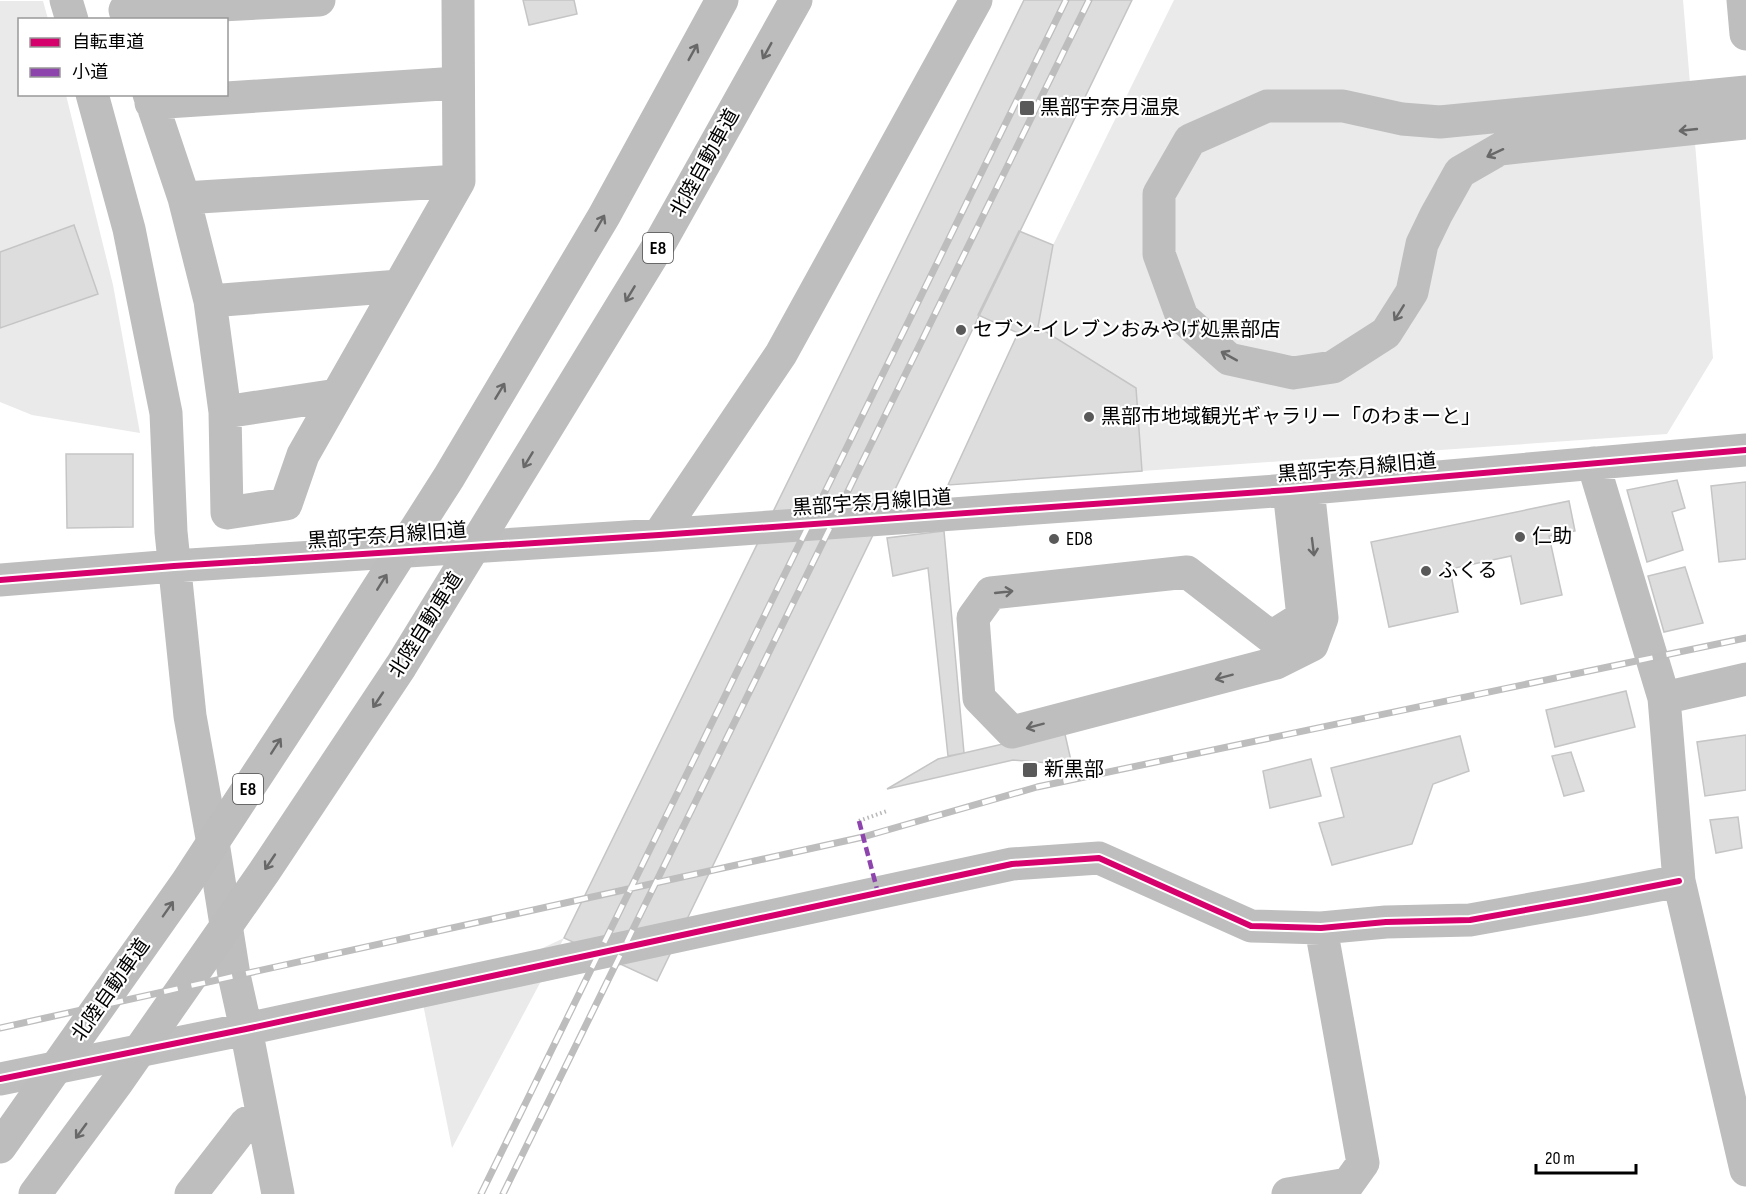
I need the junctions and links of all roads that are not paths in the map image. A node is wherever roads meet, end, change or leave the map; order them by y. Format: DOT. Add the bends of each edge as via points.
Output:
graph roads {
  1 [pos="66,0"];
  2 [pos="319,0"];
  3 [pos="458,0"];
  4 [pos="722,0"];
  5 [pos="796,0"];
  6 [pos="976,0"];
  7 [pos="1743,0"];
  8 [pos="71,18"];
  9 [pos="127,18"];
  10 [pos="1746,34"];
  11 [pos="458,83"];
  12 [pos="1746,92"];
  13 [pos="228,95"];
  14 [pos="93,96"];
  15 [pos="208,96"];
  16 [pos="150,99"];
  17 [pos="1746,123"];
  18 [pos="459,181"];
  19 [pos="184,198"];
  20 [pos="399,286"];
  21 [pos="210,301"];
  22 [pos="337,395"];
  23 [pos="225,412"];
  24 [pos="1746,450"];
  25 [pos="1593,464"];
  26 [pos="1299,489"];
  27 [pos="659,534"];
  28 [pos="174,566"];
  29 [pos="0,580"];
  30 [pos="1746,679"];
  31 [pos="1664,698"];
  32 [pos="1679,881"];
  33 [pos="1321,928"];
  34 [pos="246,1029"];
  35 [pos="0,1079"];
  36 [pos="262,1119"];
  37 [pos="0,1148"];
  38 [pos="1746,1170"];
  39 [pos="35,1194"];
  40 [pos="191,1194"];
  41 [pos="278,1194"];
  42 [pos="1288,1194"];
  1 -- 8 [label="street"];
  2 -- 9 [label="street" via="125,10"];
  3 -- 11 [label="street"];
  37 -- 4 [label="highway, 北陸自動車道 / E8, one-way" via="187,882 449,477 604,216"];
  5 -- 39 [label="highway, 北陸自動車道 / E8, one-way" via="660,243 388,685 264,872"];
  6 -- 27 [label="street" via="781,354"];
  7 -- 10 [label="street"];
  11 -- 13 [label="street"];
  11 -- 18 [label="street"];
  17 -- 12 [label="street, one-way" via="1500,149 1460,172 1422,244 1412,292 1386,333 1333,367 1293,373 1229,359 1182,317 1159,254 1159,194 1190,140 1267,106 1343,106 1402,119 1440,122"];
  14 -- 28 [label="street" via="129,228 166,413"];
  15 -- 16 [label="street"];
  16 -- 19 [label="street"];
  18 -- 19 [label="street"];
  18 -- 20 [label="street"];
  19 -- 21 [label="street"];
  20 -- 21 [label="street"];
  20 -- 22 [label="street"];
  21 -- 23 [label="street"];
  22 -- 23 [label="street"];
  22 -- 23 [label="street" via="303,455 286,504 227,513"];
  24 -- 25 [label="street, 黒部宇奈月線旧道"];
  25 -- 26 [label="street, 黒部宇奈月線旧道"];
  25 -- 31 [label="street"];
  26 -- 26 [label="street, one-way" via="1322,618 1312,645 1276,663 1012,732 979,698 973,618 991,593 1187,572 1271,637 1303,617"];
  26 -- 27 [label="street, 黒部宇奈月線旧道"];
  27 -- 28 [label="street, 黒部宇奈月線旧道"];
  28 -- 29 [label="street, 黒部宇奈月線旧道"];
  28 -- 34 [label="street" via="190,716"];
  30 -- 31 [label="street"];
  31 -- 32 [label="street"];
  32 -- 33 [label="street" via="1470,920"];
  32 -- 38 [label="street"];
  33 -- 34 [label="street" via="1251,926 1099,858 1012,864"];
  33 -- 42 [label="street" via="1363,1163 1347,1184"];
  34 -- 35 [label="street"];
  34 -- 36 [label="street"];
  36 -- 40 [label="street" via="246,1123"];
  36 -- 41 [label="street"];
}
